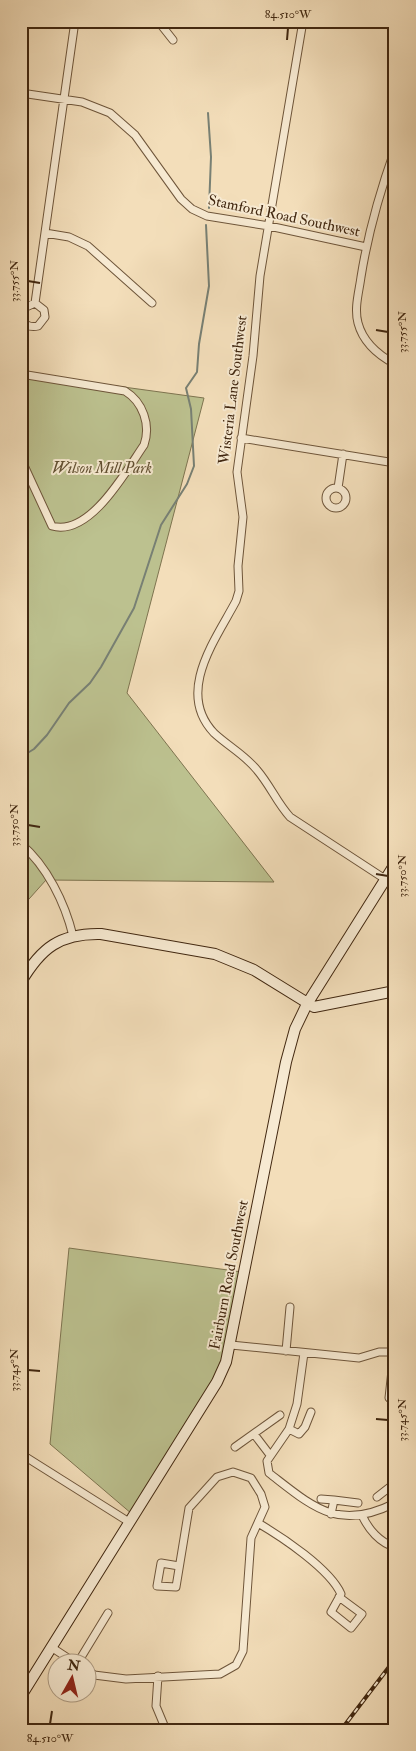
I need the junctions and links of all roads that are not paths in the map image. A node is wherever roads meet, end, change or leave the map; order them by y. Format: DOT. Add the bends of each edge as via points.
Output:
graph roads {
  1 [pos="75,21"];
  2 [pos="158,21"];
  3 [pos="303,21"];
  4 [pos="173,40"];
  5 [pos="21,93"];
  6 [pos="64,99"];
  7 [pos="395,149"];
  8 [pos="269,226"];
  9 [pos="45,233"];
  10 [pos="366,247"];
  11 [pos="152,303"];
  12 [pos="35,304"];
  13 [pos="21,315"];
  14 [pos="395,364"];
  15 [pos="21,374"];
  16 [pos="241,438"];
  17 [pos="343,454"];
  18 [pos="21,460"];
  19 [pos="395,462"];
  20 [pos="338,488"];
  21 [pos="21,844"];
  22 [pos="395,864"];
  23 [pos="385,879"];
  24 [pos="73,936"];
  25 [pos="21,982"];
  26 [pos="395,991"];
  27 [pos="307,1004"];
  28 [pos="290,1307"];
  29 [pos="231,1345"];
  30 [pos="286,1351"];
  31 [pos="394,1352"];
  32 [pos="304,1353"];
  33 [pos="395,1402"];
  34 [pos="311,1412"];
  35 [pos="280,1415"];
  36 [pos="290,1429"];
  37 [pos="254,1434"];
  38 [pos="235,1447"];
  39 [pos="21,1454"];
  40 [pos="270,1456"];
  41 [pos="395,1483"];
  42 [pos="377,1497"];
  43 [pos="321,1499"];
  44 [pos="334,1500"];
  45 [pos="358,1503"];
  46 [pos="395,1503"];
  47 [pos="331,1514"];
  48 [pos="362,1515"];
  49 [pos="129,1522"];
  50 [pos="258,1523"];
  51 [pos="395,1547"];
  52 [pos="179,1566"];
  53 [pos="339,1597"];
  54 [pos="108,1613"];
  55 [pos="51,1647"];
  56 [pos="62,1654"];
  57 [pos="83,1654"];
  58 [pos="98,1676"];
  59 [pos="158,1676"];
  60 [pos="21,1696"];
  61 [pos="166,1730"];
  1 -- 6 [label="street"];
  2 -- 4 [label="street"];
  3 -- 8 [label="street, Wisteria Lane Southwest"];
  5 -- 6 [label="street, Stamford Road Southwest"];
  6 -- 8 [label="street, Stamford Road Southwest" via="96,106 122,122 192,209 207,216"];
  6 -- 9 [label="street"];
  7 -- 10 [label="street"];
  8 -- 10 [label="street, Stamford Road Southwest"];
  8 -- 16 [label="street, Wisteria Lane Southwest"];
  9 -- 11 [label="street" via="69,237 88,246"];
  9 -- 12 [label="street"];
  10 -- 14 [label="street" via="357,304 358,322 367,342"];
  12 -- 13 [label="street" via="24,308"];
  12 -- 13 [label="street" via="45,313 41,324 27,325"];
  15 -- 18 [label="street" via="124,391 132,396 148,424 144,445 105,501 84,520 66,528 52,526"];
  16 -- 17 [label="street"];
  16 -- 23 [label="street, Wisteria Lane Southwest" via="236,472 243,517 239,591 200,671 197,690 200,709 214,733 258,770 290,817"];
  17 -- 19 [label="street"];
  17 -- 20 [label="street"];
  21 -- 24 [label="street" via="47,876"];
  22 -- 23 [label="street, Fairburn Road Southwest"];
  23 -- 27 [label="street, Fairburn Road Southwest"];
  24 -- 25 [label="street" via="42,953"];
  24 -- 27 [label="street" via="101,934 215,954 254,970"];
  26 -- 27 [label="street" via="322,1006"];
  27 -- 29 [label="street, Fairburn Road Southwest" via="295,1029 286,1062"];
  28 -- 30 [label="street"];
  29 -- 30 [label="street"];
  29 -- 49 [label="street, Fairburn Road Southwest" via="217,1382"];
  30 -- 32 [label="street"];
  31 -- 32 [label="street" via="379,1352 359,1358"];
  31 -- 33 [label="street" via="389,1398"];
  32 -- 36 [label="street"];
  34 -- 36 [label="street" via="299,1434"];
  35 -- 37 [label="street"];
  36 -- 40 [label="street"];
  37 -- 38 [label="street"];
  37 -- 40 [label="street"];
  39 -- 49 [label="street"];
  40 -- 47 [label="street" via="266,1467 269,1473 319,1510"];
  41 -- 42 [label="street"];
  43 -- 44 [label="street"];
  44 -- 45 [label="street"];
  44 -- 47 [label="street"];
  46 -- 48 [label="street"];
  47 -- 48 [label="street"];
  48 -- 51 [label="street" via="368,1528"];
  49 -- 55 [label="street, Fairburn Road Southwest"];
  50 -- 52 [label="street" via="265,1507 254,1481 233,1472 217,1477 189,1508"];
  50 -- 53 [label="street" via="282,1537 336,1583 341,1594"];
  50 -- 59 [label="street" via="251,1538 240,1660 220,1674"];
  53 -- 53 [label="street" via="331,1612 351,1628 362,1614"];
  54 -- 57 [label="street"];
  55 -- 56 [label="street"];
  55 -- 60 [label="street, Fairburn Road Southwest"];
  58 -- 59 [label="street" via="126,1679"];
  59 -- 61 [label="street" via="156,1706"];
}
